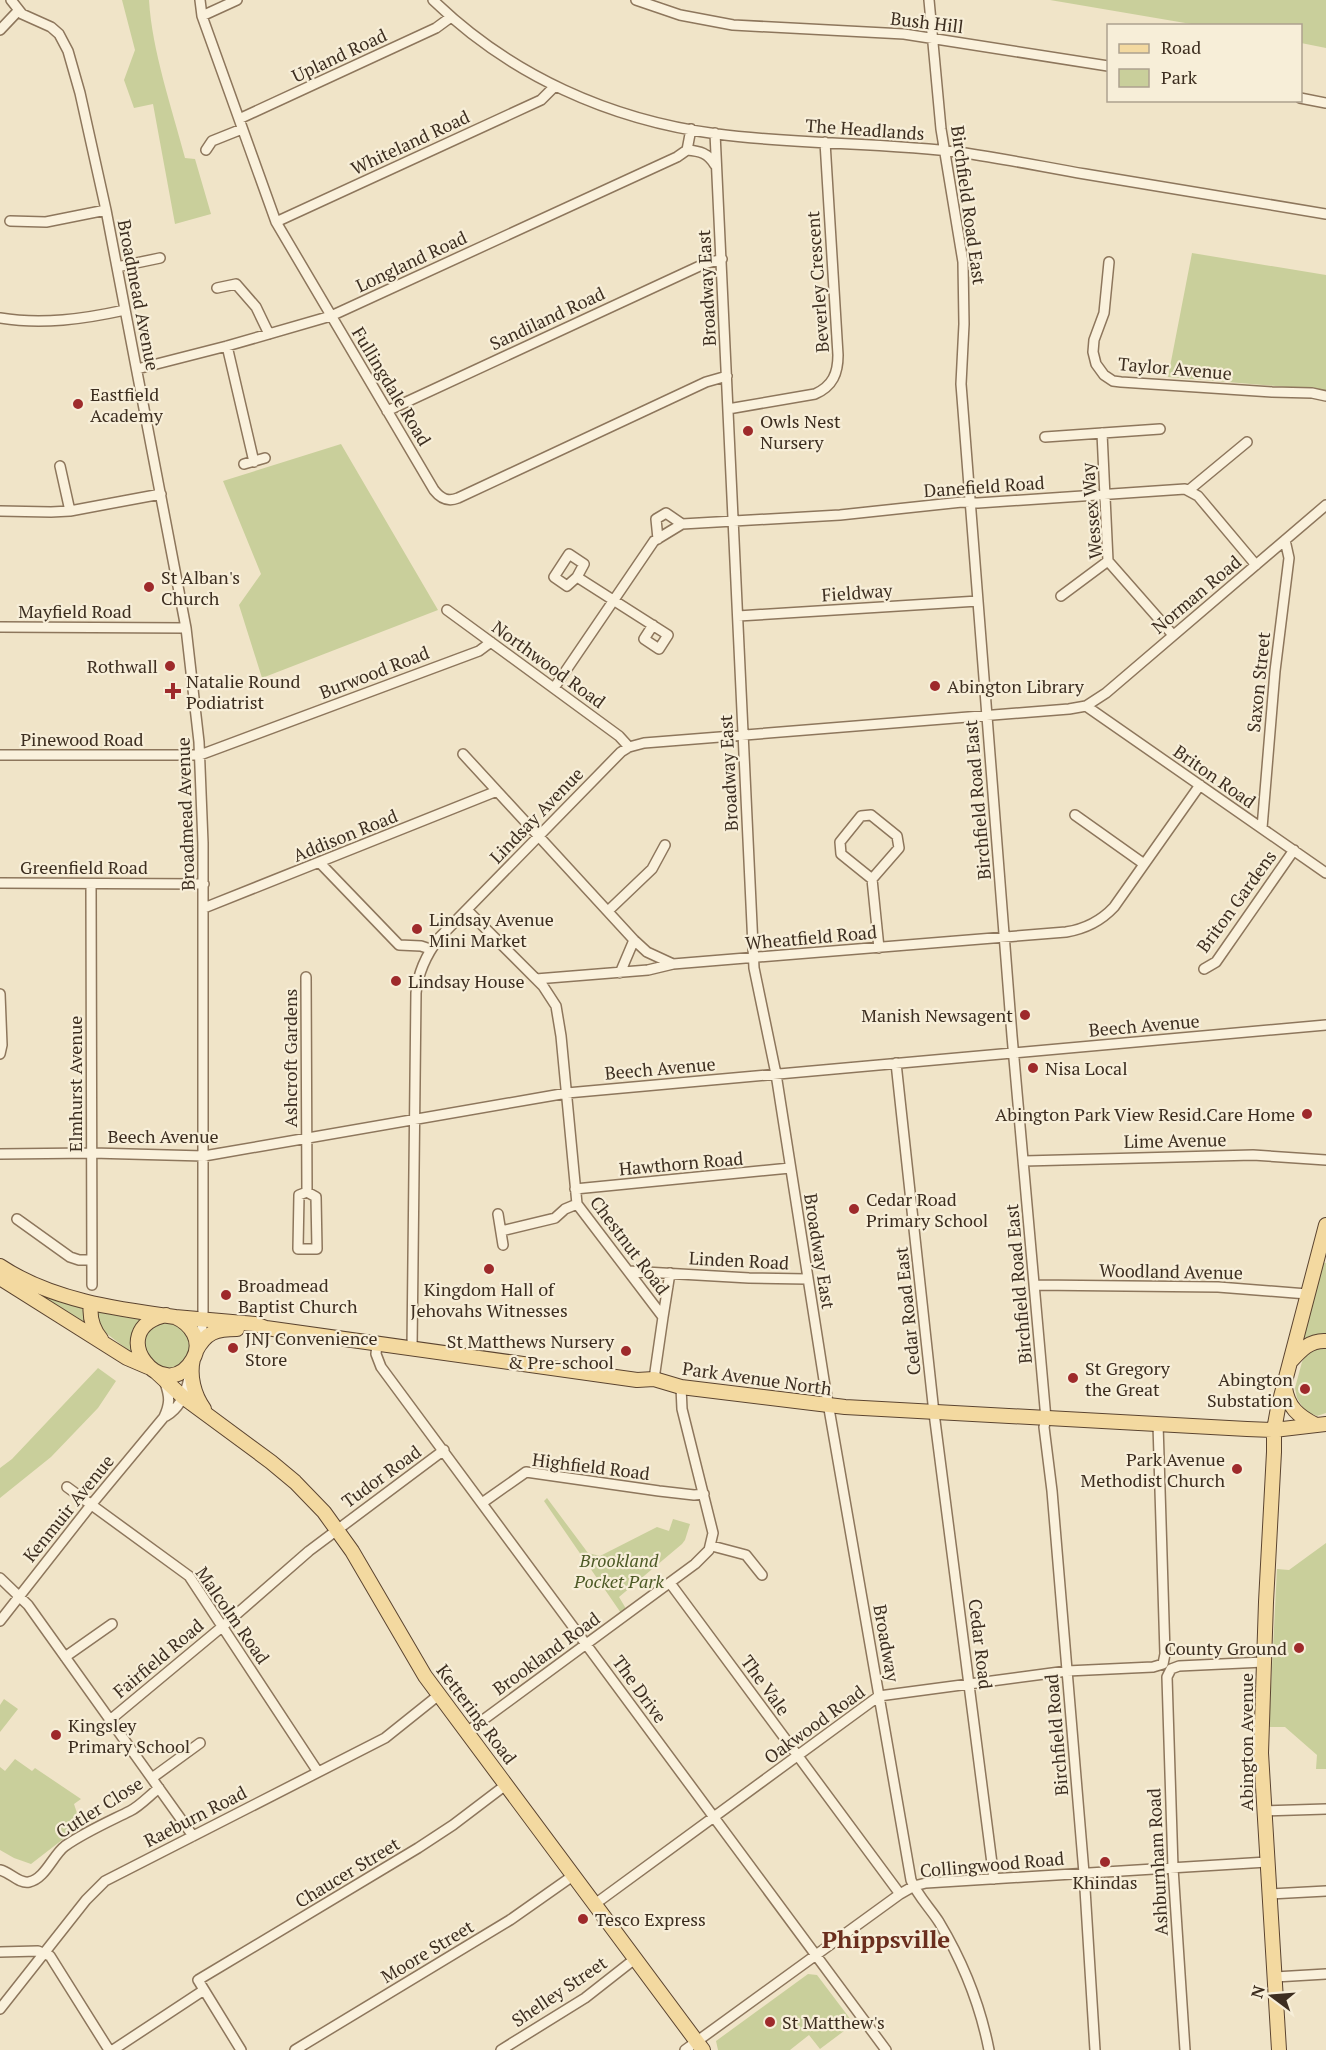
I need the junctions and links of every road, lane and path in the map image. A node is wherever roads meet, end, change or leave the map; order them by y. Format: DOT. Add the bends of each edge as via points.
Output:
graph roads {
  1 [pos="11,0"];
  2 [pos="200,0"];
  3 [pos="237,0"];
  4 [pos="433,0"];
  5 [pos="636,0"];
  6 [pos="929,0"];
  7 [pos="18,11"];
  8 [pos="202,16"];
  9 [pos="451,17"];
  10 [pos="0,30"];
  11 [pos="933,38"];
  12 [pos="1107,66"];
  13 [pos="555,86"];
  14 [pos="1302,98"];
  15 [pos="1326,103"];
  16 [pos="240,124"];
  17 [pos="691,129"];
  18 [pos="715,134"];
  19 [pos="825,142"];
  20 [pos="206,150"];
  21 [pos="687,150"];
  22 [pos="944,151"];
  23 [pos="717,167"];
  24 [pos="106,210"];
  25 [pos="1326,214"];
  26 [pos="10,221"];
  27 [pos="276,222"];
  28 [pos="160,258"];
  29 [pos="722,259"];
  30 [pos="1109,262"];
  31 [pos="117,267"];
  32 [pos="217,288"];
  33 [pos="125,310"];
  34 [pos="331,316"];
  35 [pos="0,318"];
  36 [pos="269,334"];
  37 [pos="227,346"];
  38 [pos="137,369"];
  39 [pos="727,376"];
  40 [pos="1326,396"];
  41 [pos="728,409"];
  42 [pos="387,411"];
  43 [pos="1160,429"];
  44 [pos="1102,433"];
  45 [pos="1046,436"];
  46 [pos="1247,442"];
  47 [pos="265,459"];
  48 [pos="60,466"];
  49 [pos="1189,490"];
  50 [pos="161,494"];
  51 [pos="1105,494"];
  52 [pos="970,503"];
  53 [pos="1326,505"];
  54 [pos="0,511"];
  55 [pos="70,511"];
  56 [pos="733,520"];
  57 [pos="682,525"];
  58 [pos="658,539"];
  59 [pos="1285,540"];
  60 [pos="1108,561"];
  61 [pos="1256,564"];
  62 [pos="577,577"];
  63 [pos="1061,596"];
  64 [pos="615,599"];
  65 [pos="978,601"];
  66 [pos="447,610"];
  67 [pos="738,616"];
  68 [pos="653,625"];
  69 [pos="0,627"];
  70 [pos="186,628"];
  71 [pos="1173,635"];
  72 [pos="491,642"];
  73 [pos="554,688"];
  74 [pos="1086,706"];
  75 [pos="987,715"];
  76 [pos="742,735"];
  77 [pos="629,747"];
  78 [pos="463,754"];
  79 [pos="0,755"];
  80 [pos="200,755"];
  81 [pos="1200,785"];
  82 [pos="497,791"];
  83 [pos="1076,815"];
  84 [pos="1262,828"];
  85 [pos="539,836"];
  86 [pos="665,845"];
  87 [pos="1294,850"];
  88 [pos="320,862"];
  89 [pos="1144,864"];
  90 [pos="1326,873"];
  91 [pos="872,879"];
  92 [pos="0,884"];
  93 [pos="91,884"];
  94 [pos="204,884"];
  95 [pos="204,908"];
  96 [pos="466,910"];
  97 [pos="608,911"];
  98 [pos="1005,938"];
  99 [pos="634,940"];
  100 [pos="879,948"];
  101 [pos="430,950"];
  102 [pos="753,958"];
  103 [pos="673,964"];
  104 [pos="1204,969"];
  105 [pos="620,973"];
  106 [pos="306,977"];
  107 [pos="536,979"];
  108 [pos="0,994"];
  109 [pos="1326,1025"];
  110 [pos="1014,1053"];
  111 [pos="0,1054"];
  112 [pos="896,1063"];
  113 [pos="776,1074"];
  114 [pos="567,1093"];
  115 [pos="415,1119"];
  116 [pos="307,1139"];
  117 [pos="92,1153"];
  118 [pos="0,1154"];
  119 [pos="204,1156"];
  120 [pos="1326,1160"];
  121 [pos="1024,1161"];
  122 [pos="790,1168"];
  123 [pos="575,1189"];
  124 [pos="307,1192"];
  125 [pos="577,1204"];
  126 [pos="498,1214"];
  127 [pos="17,1219"];
  128 [pos="1326,1225"];
  129 [pos="501,1230"];
  130 [pos="503,1245"];
  131 [pos="92,1260"];
  132 [pos="0,1266"];
  133 [pos="628,1271"];
  134 [pos="670,1273"];
  135 [pos="0,1278"];
  136 [pos="807,1279"];
  137 [pos="92,1285"];
  138 [pos="1035,1286"];
  139 [pos="1307,1294"];
  140 [pos="91,1303"];
  141 [pos="171,1316"];
  142 [pos="663,1317"];
  143 [pos="203,1319"];
  144 [pos="266,1328"];
  145 [pos="102,1341"];
  146 [pos="1326,1341"];
  147 [pos="377,1344"];
  148 [pos="412,1348"];
  149 [pos="195,1355"];
  150 [pos="1290,1363"];
  151 [pos="152,1370"];
  152 [pos="654,1379"];
  153 [pos="165,1382"];
  154 [pos="1285,1385"];
  155 [pos="681,1386"];
  156 [pos="183,1397"];
  157 [pos="828,1406"];
  158 [pos="1278,1408"];
  159 [pos="934,1413"];
  160 [pos="208,1416"];
  161 [pos="164,1417"];
  162 [pos="1046,1419"];
  163 [pos="1158,1424"];
  164 [pos="1321,1424"];
  165 [pos="1292,1428"];
  166 [pos="1247,1429"];
  167 [pos="1274,1430"];
  168 [pos="444,1450"];
  169 [pos="1274,1455"];
  170 [pos="67,1487"];
  171 [pos="704,1494"];
  172 [pos="482,1503"];
  173 [pos="91,1505"];
  174 [pos="337,1529"];
  175 [pos="711,1546"];
  176 [pos="762,1575"];
  177 [pos="0,1578"];
  178 [pos="670,1583"];
  179 [pos="20,1595"];
  180 [pos="0,1621"];
  181 [pos="112,1624"];
  182 [pos="223,1626"];
  183 [pos="586,1644"];
  184 [pos="65,1657"];
  185 [pos="1263,1662"];
  186 [pos="1165,1668"];
  187 [pos="1067,1671"];
  188 [pos="969,1684"];
  189 [pos="440,1694"];
  190 [pos="879,1696"];
  191 [pos="110,1720"];
  192 [pos="468,1731"];
  193 [pos="200,1743"];
  194 [pos="798,1756"];
  195 [pos="318,1772"];
  196 [pos="152,1778"];
  197 [pos="507,1784"];
  198 [pos="159,1788"];
  199 [pos="1326,1809"];
  200 [pos="1263,1811"];
  201 [pos="714,1817"];
  202 [pos="193,1836"];
  203 [pos="1267,1862"];
  204 [pos="1173,1868"];
  205 [pos="0,1870"];
  206 [pos="1084,1873"];
  207 [pos="574,1875"];
  208 [pos="994,1879"];
  209 [pos="914,1886"];
  210 [pos="1326,1891"];
  211 [pos="900,1893"];
  212 [pos="1269,1894"];
  213 [pos="595,1904"];
  214 [pos="0,1952"];
  215 [pos="45,1953"];
  216 [pos="816,1955"];
  217 [pos="636,1958"];
  218 [pos="1326,1974"];
  219 [pos="1275,1977"];
  220 [pos="204,1990"];
  221 [pos="0,2009"];
  222 [pos="700,2046"];
  223 [pos="111,2050"];
  224 [pos="241,2050"];
  225 [pos="295,2050"];
  226 [pos="501,2050"];
  227 [pos="685,2050"];
  228 [pos="886,2050"];
  229 [pos="989,2050"];
  230 [pos="1095,2050"];
  231 [pos="1185,2050"];
  232 [pos="1279,2050"];
  1 -- 7 [label="street"];
  2 -- 8 [label="street, Fullingdale Road"];
  3 -- 8 [label="street"];
  4 -- 9 [label="street, The Headlands"];
  5 -- 11 [label="street, Bush Hill" via="680,15 734,25"];
  6 -- 11 [label="street, Birchfield Road East"];
  7 -- 10 [label="street"];
  7 -- 24 [label="street, Broadmead Avenue" via="51,27 68,51"];
  8 -- 16 [label="street, Fullingdale Road"];
  9 -- 13 [label="street, The Headlands" via="506,58"];
  9 -- 16 [label="street, Upland Road" via="436,28"];
  11 -- 12 [label="street, Bush Hill"];
  11 -- 22 [label="street, Birchfield Road East"];
  13 -- 17 [label="street, The Headlands" via="617,112"];
  13 -- 27 [label="street, Whiteland Road" via="541,100"];
  14 -- 15 [label="street"];
  16 -- 20 [label="street, Upland Road" via="212,141"];
  16 -- 27 [label="street, Fullingdale Road"];
  17 -- 18 [label="street, The Headlands"];
  17 -- 21 [label="street"];
  18 -- 19 [label="street, The Headlands"];
  18 -- 23 [label="street, Broadway East"];
  19 -- 22 [label="street, The Headlands"];
  19 -- 41 [label="street, Beverley Crescent" via="837,372 824,390 815,394"];
  21 -- 23 [label="street" via="707,154"];
  21 -- 34 [label="street, Longland Road"];
  22 -- 25 [label="street, The Headlands"];
  22 -- 52 [label="street, Birchfield Road East" via="963,262 961,384"];
  23 -- 29 [label="street, Broadway East"];
  24 -- 26 [label="street" via="46,222"];
  24 -- 31 [label="street, Broadmead Avenue"];
  27 -- 34 [label="street, Fullingdale Road"];
  28 -- 31 [label="street"];
  29 -- 39 [label="street, Broadway East"];
  29 -- 42 [label="street, Sandiland Road"];
  30 -- 40 [label="street, Taylor Avenue" via="1104,313 1092,346 1096,364 1108,379"];
  31 -- 33 [label="street, Broadmead Avenue"];
  32 -- 36 [label="street" via="236,284 256,307"];
  33 -- 35 [label="street" via="57,321"];
  33 -- 38 [label="street, Broadmead Avenue"];
  34 -- 36 [label="street, Longland Road"];
  34 -- 42 [label="street, Fullingdale Road"];
  36 -- 37 [label="street, Longland Road"];
  37 -- 38 [label="street, Longland Road"];
  37 -- 47 [label="street" via="249,463"];
  38 -- 50 [label="street, Broadmead Avenue"];
  39 -- 41 [label="street, Broadway East"];
  39 -- 42 [label="street, Fullingdale Road" via="706,382 450,500 441,498 434,490"];
  41 -- 56 [label="street, Broadway East"];
  43 -- 44 [label="street"];
  44 -- 45 [label="street"];
  44 -- 51 [label="street, Wessex Way"];
  46 -- 49 [label="street"];
  48 -- 55 [label="street"];
  49 -- 51 [label="street, Danefield Road"];
  49 -- 61 [label="street"];
  50 -- 55 [label="street"];
  50 -- 70 [label="street, Broadmead Avenue"];
  51 -- 52 [label="street, Danefield Road"];
  51 -- 60 [label="street, Wessex Way"];
  52 -- 56 [label="street, Danefield Road"];
  52 -- 65 [label="street, Birchfield Road East"];
  53 -- 59 [label="street, Norman Road"];
  54 -- 55 [label="street"];
  56 -- 57 [label="street, Danefield Road"];
  56 -- 67 [label="street, Broadway East"];
  57 -- 58 [label="street, Danefield Road"];
  57 -- 58 [label="street, Danefield Road" via="666,513 656,519"];
  58 -- 64 [label="street, Danefield Road"];
  59 -- 61 [label="street, Norman Road"];
  59 -- 84 [label="street, Saxon Street" via="1289,558"];
  60 -- 63 [label="street"];
  60 -- 71 [label="street, Wessex Way"];
  61 -- 71 [label="street, Norman Road"];
  62 -- 64 [label="street"];
  64 -- 68 [label="street"];
  64 -- 73 [label="street, Danefield Road"];
  65 -- 67 [label="street, Fieldway"];
  65 -- 75 [label="street, Birchfield Road East"];
  66 -- 72 [label="street, Northwood Road"];
  67 -- 76 [label="street, Broadway East"];
  69 -- 70 [label="street, Mayfield Road"];
  70 -- 80 [label="street, Broadmead Avenue"];
  71 -- 74 [label="street, Norman Road"];
  72 -- 73 [label="street, Northwood Road"];
  72 -- 80 [label="street, Burwood Road" via="479,651"];
  73 -- 77 [label="street, Northwood Road"];
  74 -- 75 [label="street"];
  74 -- 81 [label="street, Briton Road"];
  75 -- 76 [label="street"];
  75 -- 98 [label="street, Birchfield Road East"];
  76 -- 77 [label="street"];
  76 -- 102 [label="street, Broadway East"];
  77 -- 85 [label="street, Lindsay Avenue"];
  78 -- 82 [label="street"];
  79 -- 80 [label="street, Pinewood Road"];
  80 -- 94 [label="street, Broadmead Avenue"];
  81 -- 84 [label="street, Briton Road"];
  81 -- 89 [label="street, Wheatfield Road"];
  82 -- 85 [label="street"];
  82 -- 88 [label="street, Addison Road"];
  83 -- 89 [label="street"];
  84 -- 87 [label="street, Briton Road"];
  85 -- 96 [label="street, Lindsay Avenue"];
  85 -- 97 [label="street"];
  86 -- 97 [label="street" via="652,869"];
  87 -- 90 [label="street, Briton Road"];
  87 -- 104 [label="street, Briton Gardens" via="1216,962"];
  88 -- 95 [label="street, Addison Road"];
  88 -- 101 [label="street" via="399,945"];
  89 -- 98 [label="street, Wheatfield Road" via="1114,908 1094,924 1074,931"];
  91 -- 91 [label="street" via="841,854 840,842 861,816 871,815 897,836 899,848"];
  91 -- 100 [label="street"];
  92 -- 93 [label="street, Greenfield Road"];
  93 -- 94 [label="street, Greenfield Road"];
  93 -- 117 [label="street, Elmhurst Avenue"];
  94 -- 95 [label="street, Broadmead Avenue"];
  95 -- 119 [label="street, Broadmead Avenue"];
  96 -- 101 [label="street, Lindsay Avenue"];
  96 -- 107 [label="street, Chestnut Road"];
  97 -- 99 [label="street"];
  98 -- 100 [label="street, Wheatfield Road"];
  98 -- 110 [label="street, Birchfield Road East"];
  99 -- 103 [label="street" via="647,952"];
  99 -- 105 [label="street"];
  100 -- 102 [label="street, Wheatfield Road"];
  101 -- 115 [label="street, Lindsay Avenue" via="417,984"];
  102 -- 103 [label="street, Wheatfield Road"];
  102 -- 113 [label="street, Broadway East"];
  103 -- 105 [label="street, Wheatfield Road"];
  105 -- 107 [label="street, Wheatfield Road"];
  106 -- 116 [label="street, Ashcroft Gardens"];
  107 -- 114 [label="street, Chestnut Road" via="551,996 558,1012"];
  108 -- 111 [label="street"];
  109 -- 110 [label="street, Beech Avenue"];
  110 -- 112 [label="street, Beech Avenue"];
  110 -- 121 [label="street, Birchfield Road East"];
  112 -- 113 [label="street, Beech Avenue"];
  112 -- 159 [label="street, Cedar Road East"];
  113 -- 114 [label="street, Beech Avenue"];
  113 -- 122 [label="street, Broadway East"];
  114 -- 115 [label="street, Beech Avenue"];
  114 -- 123 [label="street, Chestnut Road"];
  115 -- 116 [label="street, Beech Avenue"];
  115 -- 148 [label="street, Lindsay Avenue"];
  116 -- 119 [label="street, Beech Avenue"];
  116 -- 124 [label="street, Ashcroft Gardens"];
  117 -- 118 [label="street, Beech Avenue"];
  117 -- 119 [label="street, Beech Avenue"];
  117 -- 131 [label="street, Elmhurst Avenue"];
  119 -- 143 [label="street, Broadmead Avenue"];
  120 -- 121 [label="street, Lime Avenue" via="1252,1155"];
  121 -- 138 [label="street, Birchfield Road East"];
  122 -- 123 [label="street, Hawthorn Road"];
  122 -- 136 [label="street, Broadway East"];
  123 -- 125 [label="street, Chestnut Road"];
  124 -- 124 [label="street" via="316,1197 317,1249 298,1249 299,1195"];
  125 -- 129 [label="street" via="555,1218"];
  125 -- 133 [label="street, Chestnut Road"];
  126 -- 129 [label="street"];
  127 -- 131 [label="street" via="70,1257"];
  128 -- 139 [label="main road, Abington Avenue"];
  129 -- 130 [label="street"];
  131 -- 137 [label="street, Elmhurst Avenue"];
  132 -- 140 [label="main road" via="35,1285"];
  133 -- 134 [label="street, Linden Road"];
  133 -- 142 [label="street, Chestnut Road"];
  134 -- 136 [label="street, Linden Road"];
  134 -- 142 [label="street, Linden Road"];
  135 -- 145 [label="main road, Kettering Road"];
  136 -- 157 [label="street, Broadway East"];
  138 -- 139 [label="street, Woodland Avenue" via="1218,1287"];
  138 -- 162 [label="street, Birchfield Road East"];
  139 -- 150 [label="main road, Abington Avenue"];
  140 -- 141 [label="main road"];
  140 -- 145 [label="main road" via="92,1324"];
  141 -- 143 [label="main road, Park Avenue North"];
  141 -- 149 [label="main road" via="183,1320 194,1333"];
  141 -- 151 [label="main road" via="149,1322 139,1336 140,1357"];
  142 -- 152 [label="street, Chestnut Road"];
  143 -- 144 [label="main road, Park Avenue North"];
  143 -- 149 [label="street, Broadmead Avenue"];
  144 -- 147 [label="main road, Park Avenue North"];
  144 -- 149 [label="main road, Park Avenue North" via="215,1330"];
  145 -- 151 [label="main road, Kettering Road"];
  146 -- 150 [label="main road" via="1313,1341"];
  147 -- 148 [label="main road, Park Avenue North"];
  147 -- 168 [label="street, The Drive" via="381,1367"];
  148 -- 152 [label="main road, Park Avenue North" via="637,1380"];
  149 -- 151 [label="main road" via="180,1371 164,1374"];
  149 -- 156 [label="street, Kenmuir Avenue"];
  149 -- 160 [label="main road, Kettering Road" via="194,1390"];
  150 -- 154 [label="main road, Abington Avenue"];
  151 -- 153 [label="main road, Kettering Road"];
  152 -- 155 [label="main road, Park Avenue North"];
  153 -- 156 [label="main road, Kettering Road"];
  153 -- 161 [label="street" via="170,1405"];
  154 -- 158 [label="main road, Abington Avenue"];
  154 -- 164 [label="main road" via="1292,1408 1306,1420"];
  155 -- 157 [label="main road, Park Avenue North"];
  155 -- 171 [label="street" via="682,1409"];
  156 -- 160 [label="main road, Kettering Road"];
  156 -- 161 [label="street, Kenmuir Avenue" via="172,1413"];
  157 -- 159 [label="main road, Park Avenue North"];
  157 -- 190 [label="street, Broadway"];
  158 -- 166 [label="main road" via="1273,1418"];
  158 -- 167 [label="main road, Abington Avenue"];
  159 -- 162 [label="main road, Park Avenue North"];
  159 -- 188 [label="street, Cedar Road"];
  160 -- 174 [label="main road, Kettering Road" via="295,1482"];
  161 -- 173 [label="street, Kenmuir Avenue"];
  162 -- 163 [label="main road, Park Avenue North"];
  162 -- 187 [label="street, Birchfield Road"];
  163 -- 166 [label="main road, Park Avenue North"];
  163 -- 186 [label="street, Ashburnham Road"];
  164 -- 165 [label="main road, Park Avenue North"];
  165 -- 167 [label="main road, Park Avenue North"];
  165 -- 169 [label="main road" via="1281,1438"];
  166 -- 167 [label="main road, Park Avenue North"];
  166 -- 169 [label="main road" via="1265,1438"];
  167 -- 169 [label="main road, Abington Avenue"];
  168 -- 172 [label="street, The Drive"];
  168 -- 174 [label="street, Tudor Road"];
  169 -- 185 [label="main road, Abington Avenue"];
  170 -- 173 [label="street, Malcolm Road"];
  171 -- 172 [label="street, Highfield Road" via="526,1472"];
  171 -- 175 [label="street" via="713,1533"];
  172 -- 183 [label="street, The Drive"];
  173 -- 179 [label="street, Kenmuir Avenue"];
  173 -- 182 [label="street, Malcolm Road" via="189,1576"];
  174 -- 182 [label="street, Fairfield Road"];
  174 -- 189 [label="main road, Kettering Road"];
  175 -- 176 [label="street" via="746,1555"];
  175 -- 178 [label="street, Brookland Road"];
  177 -- 179 [label="street"];
  178 -- 183 [label="street, Brookland Road"];
  178 -- 194 [label="street, The Vale"];
  179 -- 180 [label="street, Kenmuir Avenue"];
  179 -- 184 [label="street"];
  181 -- 184 [label="street"];
  182 -- 191 [label="street, Fairfield Road"];
  182 -- 195 [label="street, Malcolm Road"];
  183 -- 192 [label="street, Brookland Road"];
  183 -- 201 [label="street, The Drive"];
  184 -- 191 [label="street"];
  185 -- 186 [label="street, Oakwood Road"];
  185 -- 200 [label="main road, Abington Avenue"];
  186 -- 187 [label="street, Oakwood Road"];
  186 -- 204 [label="street, Ashburnham Road"];
  187 -- 188 [label="street, Oakwood Road"];
  187 -- 206 [label="street, Birchfield Road"];
  188 -- 190 [label="street, Oakwood Road"];
  188 -- 208 [label="street, Cedar Road"];
  189 -- 192 [label="main road, Kettering Road"];
  189 -- 195 [label="street, Raeburn Road" via="386,1738"];
  190 -- 194 [label="street, Oakwood Road"];
  190 -- 209 [label="street, Broadway"];
  191 -- 196 [label="street"];
  192 -- 197 [label="main road, Kettering Road"];
  193 -- 196 [label="street"];
  194 -- 201 [label="street, Oakwood Road"];
  194 -- 211 [label="street, The Vale"];
  195 -- 202 [label="street, Raeburn Road"];
  196 -- 198 [label="street"];
  197 -- 207 [label="main road, Kettering Road"];
  197 -- 220 [label="street, Chaucer Street" via="418,1848 198,1980"];
  198 -- 202 [label="street"];
  198 -- 205 [label="street, Cutler Close" via="133,1810 64,1847 30,1882"];
  199 -- 200 [label="street"];
  200 -- 203 [label="main road, Abington Avenue"];
  201 -- 213 [label="street, Oakwood Road"];
  201 -- 216 [label="street, The Drive"];
  202 -- 215 [label="street, Raeburn Road" via="105,1881"];
  203 -- 204 [label="street, Collingwood Road"];
  203 -- 212 [label="main road, Abington Avenue"];
  204 -- 206 [label="street, Collingwood Road"];
  204 -- 231 [label="street, Ashburnham Road"];
  206 -- 208 [label="street, Collingwood Road"];
  206 -- 230 [label="street, Birchfield Road"];
  207 -- 213 [label="main road, Kettering Road"];
  207 -- 225 [label="street, Moore Street" via="510,1920"];
  208 -- 209 [label="street, Collingwood Road"];
  209 -- 211 [label="street, Collingwood Road"];
  209 -- 229 [label="street" via="934,1913 963,1967"];
  210 -- 212 [label="street"];
  211 -- 216 [label="street, Collingwood Road"];
  212 -- 219 [label="main road, Abington Avenue"];
  213 -- 217 [label="main road, Kettering Road"];
  214 -- 215 [label="street"];
  215 -- 221 [label="street, Raeburn Road"];
  215 -- 223 [label="street"];
  216 -- 222 [label="street, Collingwood Road"];
  216 -- 228 [label="street, The Drive"];
  217 -- 222 [label="main road, Kettering Road"];
  217 -- 226 [label="street, Shelley Street" via="585,1998"];
  218 -- 219 [label="street"];
  219 -- 232 [label="main road, Abington Avenue"];
  220 -- 223 [label="street"];
  220 -- 224 [label="street"];
  222 -- 227 [label="street, Collingwood Road"];
}
